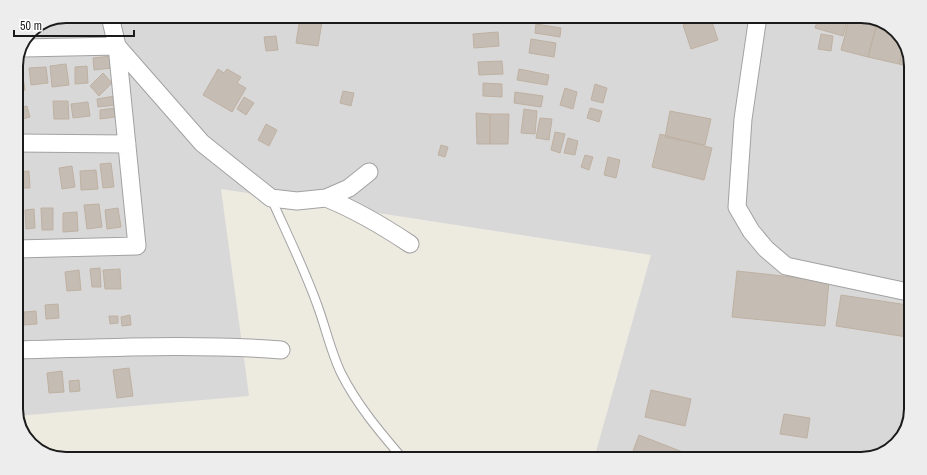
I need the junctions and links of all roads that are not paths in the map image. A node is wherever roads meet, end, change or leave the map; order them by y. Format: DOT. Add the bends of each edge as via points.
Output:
graph roads {
  1 [pos="112,23"];
  2 [pos="757,23"];
  3 [pos="117,46"];
  4 [pos="27,48"];
  5 [pos="23,143"];
  6 [pos="127,144"];
  7 [pos="369,172"];
  8 [pos="271,198"];
  9 [pos="326,198"];
  10 [pos="410,244"];
  11 [pos="23,249"];
  12 [pos="904,291"];
  13 [pos="23,350"];
  14 [pos="281,350"];
  15 [pos="398,452"];
  1 -- 3 [label="street"];
  2 -- 12 [label="street" via="742,119 737,207 751,231 766,249 786,266"];
  3 -- 4 [label="street"];
  3 -- 6 [label="street"];
  3 -- 8 [label="street" via="202,143"];
  5 -- 6 [label="street"];
  6 -- 11 [label="street" via="136,246"];
  7 -- 9 [label="street" via="349,188"];
  8 -- 9 [label="street" via="297,201"];
  8 -- 15 [label="lane" via="318,307 341,372 356,399"];
  9 -- 10 [label="street" via="348,206"];
  13 -- 14 [label="street" via="202,346"];
}
